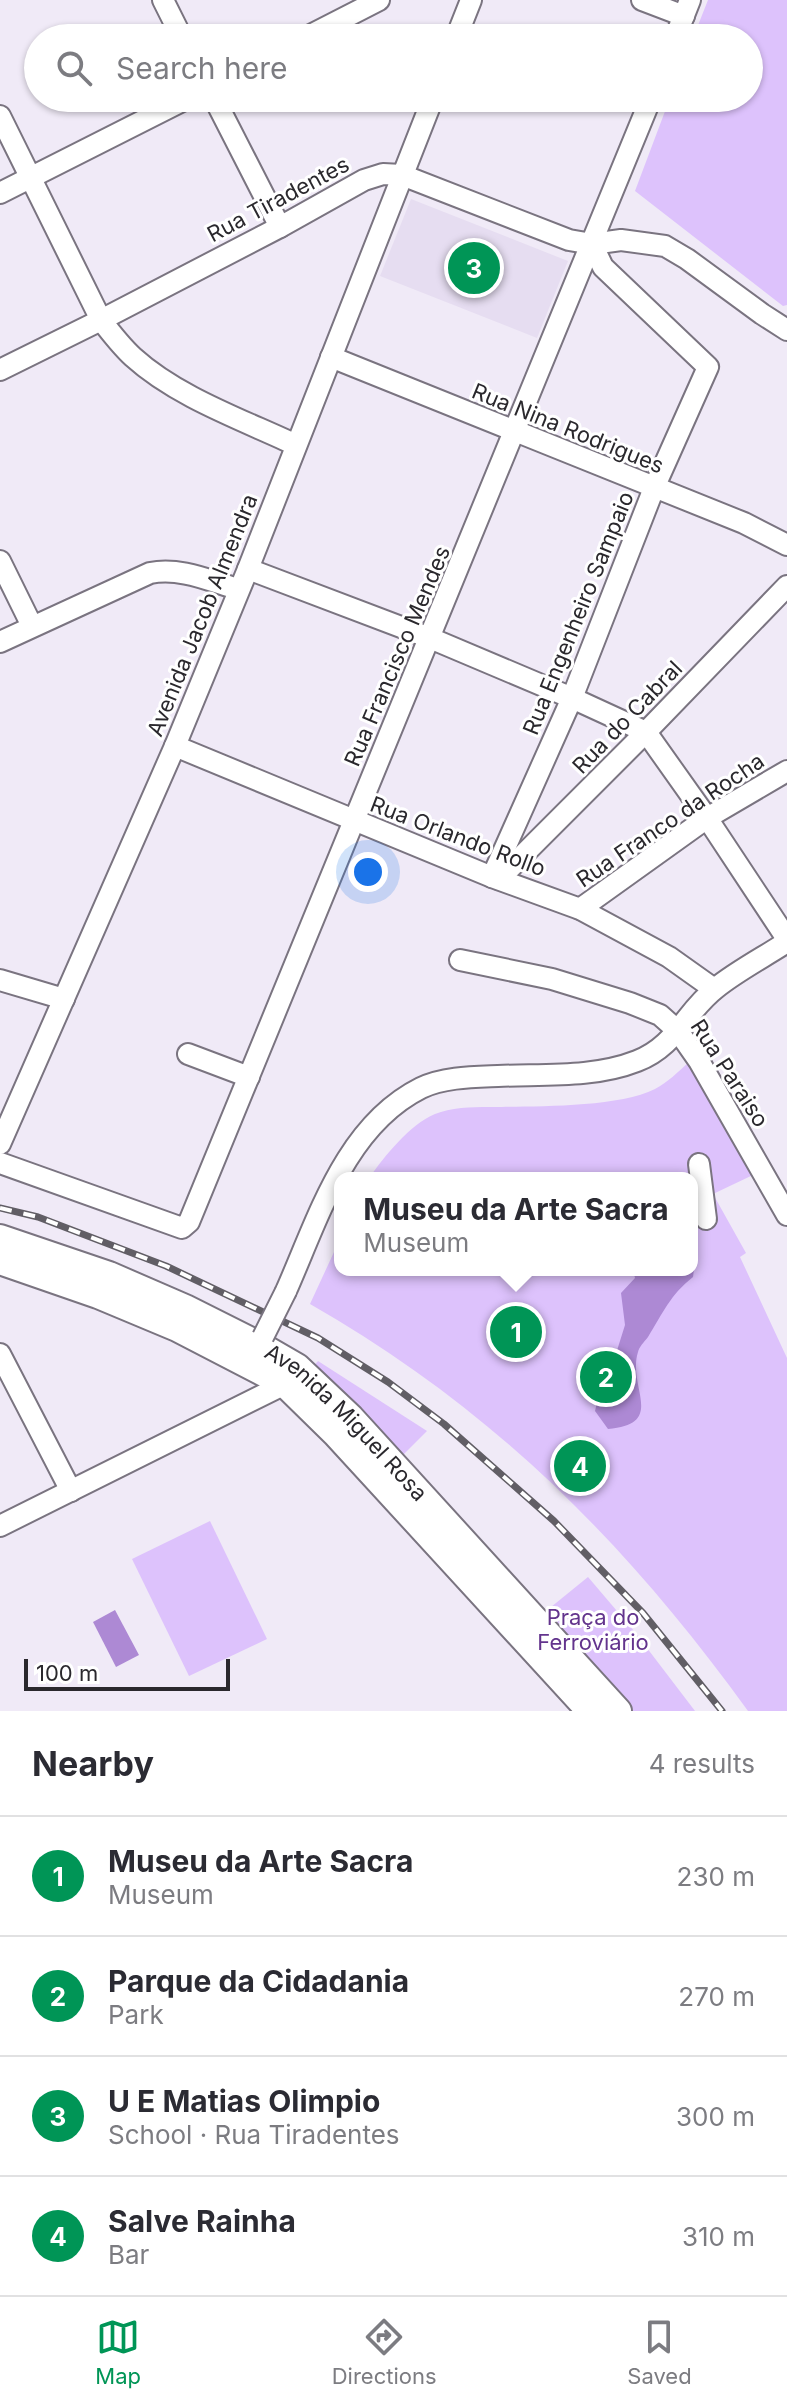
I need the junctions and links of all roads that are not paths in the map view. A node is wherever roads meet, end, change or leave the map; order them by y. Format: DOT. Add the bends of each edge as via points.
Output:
graph roads {
  1 [pos="163,0"];
  2 [pos="471,0"];
  3 [pos="642,0"];
  4 [pos="375,1"];
  5 [pos="687,8"];
  6 [pos="175,24"];
  7 [pos="331,24"];
  8 [pos="462,24"];
  9 [pos="161,112"];
  10 [pos="221,112"];
  11 [pos="427,112"];
  12 [pos="645,112"];
  13 [pos="0,116"];
  14 [pos="402,175"];
  15 [pos="31,178"];
  16 [pos="0,193"];
  17 [pos="280,227"];
  18 [pos="592,244"];
  19 [pos="101,320"];
  20 [pos="787,330"];
  21 [pos="331,357"];
  22 [pos="0,370"];
  23 [pos="515,433"];
  24 [pos="296,445"];
  25 [pos="654,488"];
  26 [pos="787,545"];
  27 [pos="0,561"];
  28 [pos="248,569"];
  29 [pos="787,586"];
  30 [pos="238,589"];
  31 [pos="32,626"];
  32 [pos="430,638"];
  33 [pos="0,642"];
  34 [pos="572,698"];
  35 [pos="646,732"];
  36 [pos="175,746"];
  37 [pos="787,771"];
  38 [pos="707,818"];
  39 [pos="354,821"];
  40 [pos="496,878"];
  41 [pos="580,909"];
  42 [pos="787,940"];
  43 [pos="460,960"];
  44 [pos="0,980"];
  45 [pos="714,989"];
  46 [pos="64,999"];
  47 [pos="678,1031"];
  48 [pos="188,1054"];
  49 [pos="249,1077"];
  50 [pos="0,1144"];
  51 [pos="0,1163"];
  52 [pos="696,1166"];
  53 [pos="340,1172"];
  54 [pos="697,1172"];
  55 [pos="698,1182"];
  56 [pos="334,1184"];
  57 [pos="702,1214"];
  58 [pos="787,1215"];
  59 [pos="0,1238"];
  60 [pos="6,1269"];
  61 [pos="261,1341"];
  62 [pos="0,1354"];
  63 [pos="291,1376"];
  64 [pos="395,1483"];
  65 [pos="71,1491"];
  66 [pos="0,1526"];
  67 [pos="590,1711"];
  68 [pos="618,1711"];
  1 -- 6 [label="street"];
  2 -- 8 [label="street"];
  3 -- 5 [label="street"];
  4 -- 7 [label="street"];
  9 -- 15 [label="street"];
  10 -- 17 [label="street"];
  11 -- 14 [label="street, Avenida Jacob Almendra"];
  12 -- 18 [label="street, Rua Francisco Mendes"];
  13 -- 15 [label="street"];
  14 -- 17 [label="street, Rua Tiradentes" via="374,175"];
  14 -- 18 [label="street, Rua Tiradentes" via="569,240"];
  14 -- 21 [label="street, Avenida Jacob Almendra"];
  15 -- 16 [label="street"];
  15 -- 19 [label="street"];
  17 -- 19 [label="street, Rua Tiradentes"];
  18 -- 20 [label="street, Rua Tiradentes" via="621,240 665,246"];
  18 -- 23 [label="street, Rua Francisco Mendes"];
  18 -- 25 [label="street, Rua Engenheiro Sampaio" via="603,267 708,367"];
  19 -- 22 [label="street, Rua Tiradentes"];
  19 -- 24 [label="street" via="119,344 181,391"];
  21 -- 23 [label="street, Rua Nina Rodrigues"];
  21 -- 24 [label="street, Avenida Jacob Almendra"];
  23 -- 25 [label="street, Rua Nina Rodrigues"];
  23 -- 32 [label="street, Rua Francisco Mendes"];
  24 -- 28 [label="street, Avenida Jacob Almendra"];
  25 -- 26 [label="street, Rua Nina Rodrigues"];
  25 -- 34 [label="street, Rua Engenheiro Sampaio"];
  27 -- 31 [label="street"];
  28 -- 30 [label="street, Avenida Jacob Almendra"];
  28 -- 32 [label="street"];
  29 -- 35 [label="street, Rua do Cabral"];
  30 -- 31 [label="street" via="181,572 150,573"];
  30 -- 36 [label="street, Avenida Jacob Almendra"];
  31 -- 33 [label="street"];
  32 -- 34 [label="street"];
  32 -- 39 [label="street, Rua Francisco Mendes"];
  34 -- 35 [label="street"];
  34 -- 40 [label="street, Rua Engenheiro Sampaio"];
  35 -- 38 [label="street"];
  35 -- 40 [label="street, Rua do Cabral"];
  36 -- 39 [label="street, Rua Orlando Rollo"];
  36 -- 46 [label="street, Avenida Jacob Almendra"];
  37 -- 38 [label="street, Rua Franco da Rocha"];
  38 -- 41 [label="street, Rua Franco da Rocha"];
  38 -- 42 [label="street"];
  39 -- 40 [label="street, Rua Orlando Rollo"];
  39 -- 49 [label="street, Rua Francisco Mendes"];
  40 -- 41 [label="street, Rua Orlando Rollo"];
  41 -- 45 [label="street, Rua Orlando Rollo" via="669,957"];
  42 -- 45 [label="street"];
  43 -- 47 [label="street, Rua Paraiso" via="588,989 660,1015"];
  44 -- 46 [label="street"];
  45 -- 47 [label="street"];
  46 -- 50 [label="street, Avenida Jacob Almendra"];
  47 -- 53 [label="street, bridge" via="652,1055 611,1069 457,1078 423,1087 359,1140"];
  47 -- 58 [label="street, Rua Paraiso"];
  48 -- 49 [label="street"];
  49 -- 51 [label="street, Rua Francisco Mendes" via="186,1227"];
  52 -- 54 [label="street"];
  55 -- 57 [label="street"];
  56 -- 61 [label="street, bridge"];
  59 -- 61 [label="main road, Avenida Miguel Rosa" via="109,1275"];
  60 -- 63 [label="main road, Avenida Miguel Rosa" via="98,1295"];
  61 -- 63 [label="main road, Avenida Miguel Rosa"];
  62 -- 65 [label="street"];
  63 -- 64 [label="main road, Avenida Miguel Rosa"];
  63 -- 65 [label="street"];
  64 -- 67 [label="main road, Avenida Miguel Rosa"];
  64 -- 68 [label="main road, Avenida Miguel Rosa"];
  65 -- 66 [label="street"];
}
